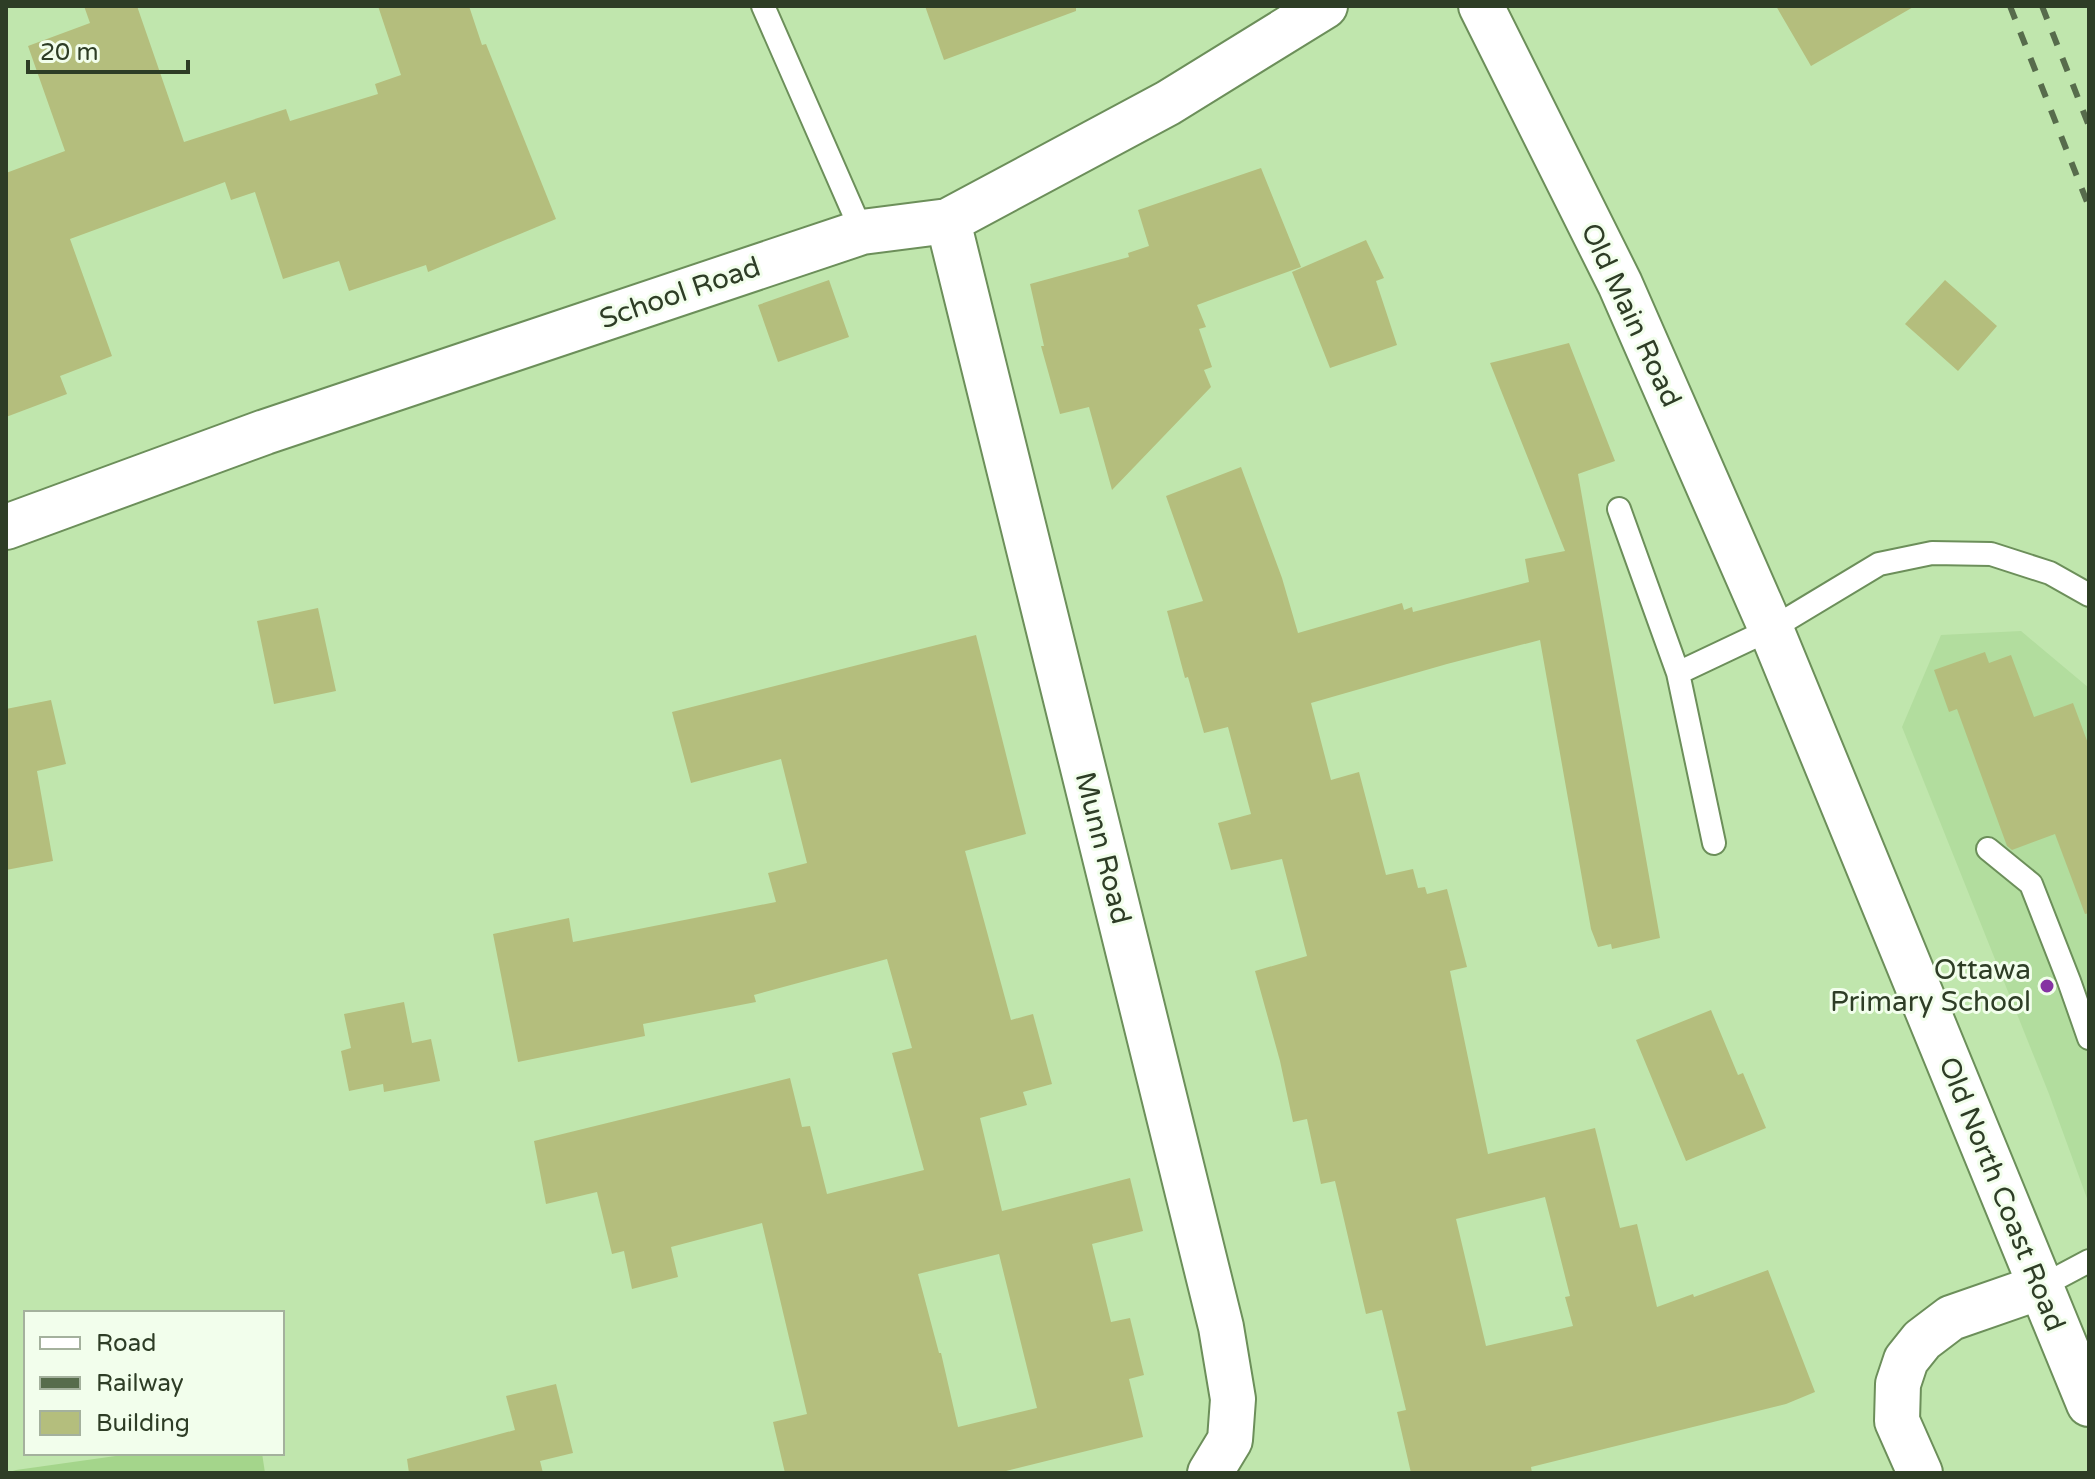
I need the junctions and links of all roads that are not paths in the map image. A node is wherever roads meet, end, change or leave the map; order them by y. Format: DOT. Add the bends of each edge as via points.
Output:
graph roads {
  1 [pos="763,6"];
  2 [pos="1325,6"];
  3 [pos="1478,12"];
  4 [pos="948,221"];
  5 [pos="862,232"];
  6 [pos="1619,509"];
  7 [pos="6,527"];
  8 [pos="2089,595"];
  9 [pos="1771,629"];
  10 [pos="1678,673"];
  11 [pos="1714,843"];
  12 [pos="1988,849"];
  13 [pos="2089,1038"];
  14 [pos="2089,1261"];
  15 [pos="2040,1287"];
  16 [pos="2089,1404"];
  17 [pos="1210,1473"];
  18 [pos="1920,1473"];
  1 -- 5 [label="lane"];
  2 -- 4 [label="street, School Road" via="1168,103"];
  3 -- 9 [label="street, Old Main Road" via="1620,284"];
  4 -- 5 [label="street, School Road"];
  4 -- 17 [label="street, Munn Road" via="1221,1327 1233,1399 1230,1440"];
  5 -- 7 [label="street, School Road" via="265,432"];
  6 -- 10 [label="lane"];
  8 -- 9 [label="lane" via="2050,573 1991,554 1932,553 1879,564"];
  9 -- 10 [label="lane"];
  9 -- 15 [label="street, Old North Coast Road"];
  10 -- 11 [label="lane"];
  12 -- 13 [label="lane" via="2031,884"];
  14 -- 15 [label="lane"];
  15 -- 16 [label="street, Old North Coast Road"];
  15 -- 18 [label="street" via="1951,1318 1906,1360 1898,1384 1897,1421"];
}
